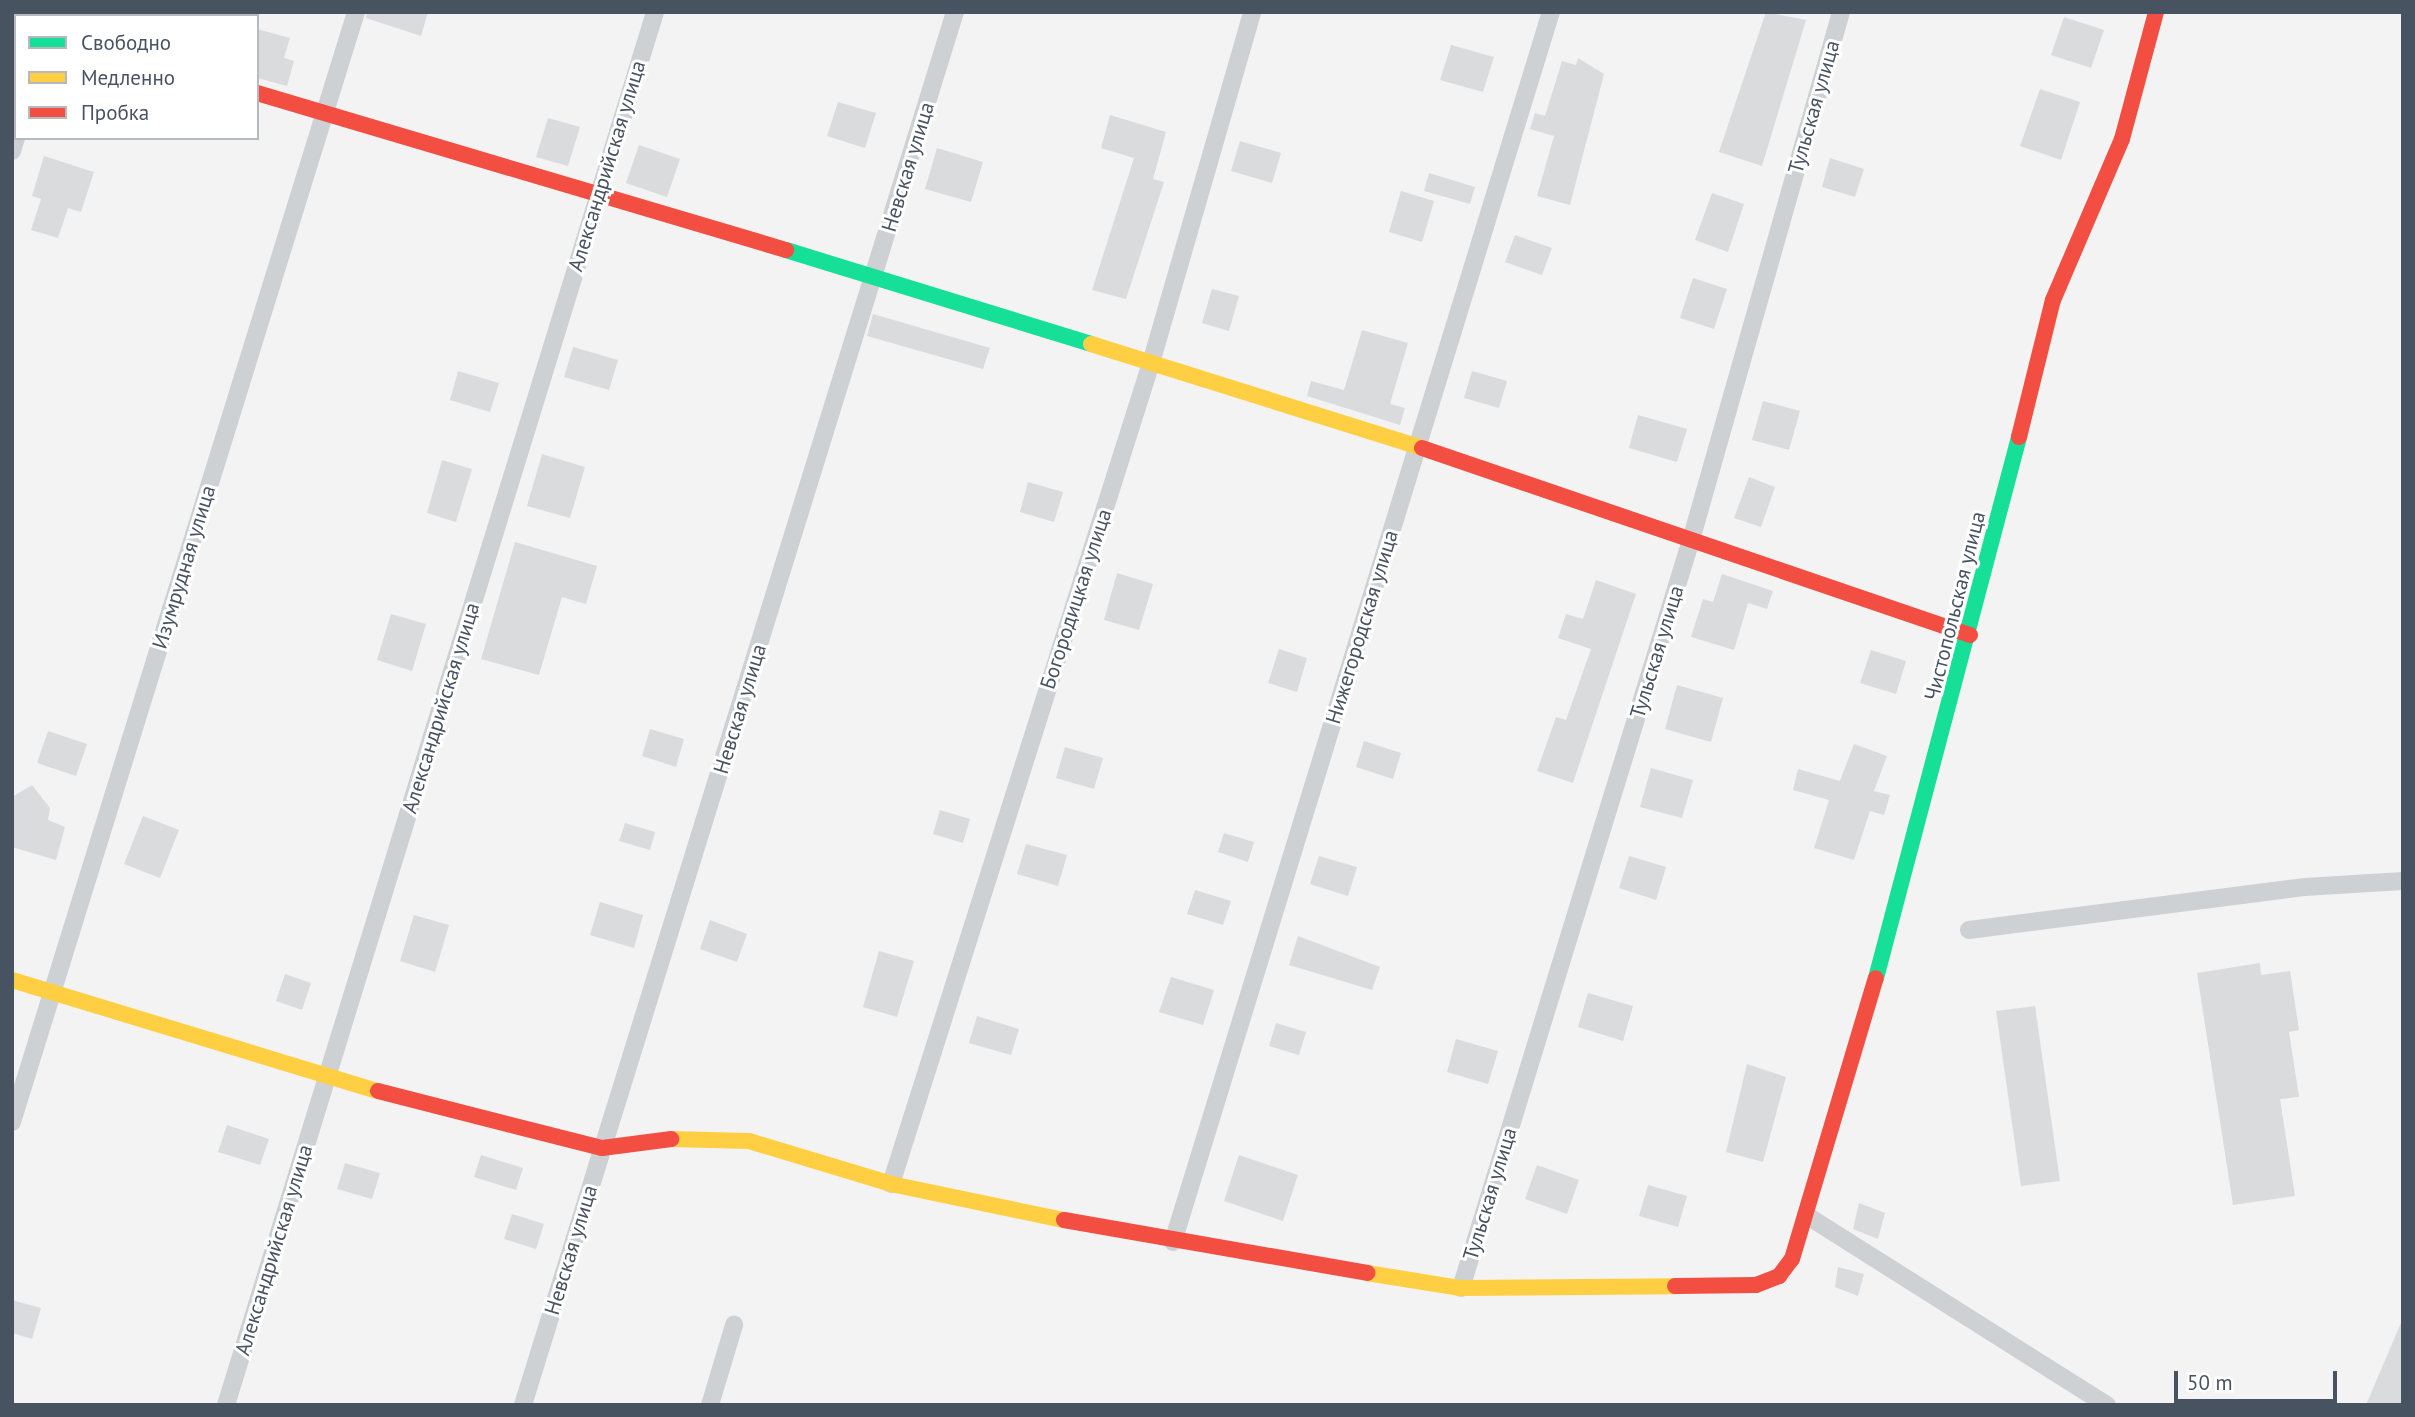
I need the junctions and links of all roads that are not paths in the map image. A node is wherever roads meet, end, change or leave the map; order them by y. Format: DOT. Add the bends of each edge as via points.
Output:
graph roads {
  1 [pos="356,12"];
  2 [pos="655,12"];
  3 [pos="955,12"];
  4 [pos="1252,12"];
  5 [pos="1551,12"];
  6 [pos="1841,12"];
  7 [pos="2156,12"];
  8 [pos="259,94"];
  9 [pos="326,111"];
  10 [pos="597,198"];
  11 [pos="875,276"];
  12 [pos="1150,363"];
  13 [pos="1418,446"];
  14 [pos="1691,540"];
  15 [pos="1970,635"];
  16 [pos="2403,881"];
  17 [pos="1969,930"];
  18 [pos="12,980"];
  19 [pos="51,992"];
  20 [pos="328,1078"];
  21 [pos="12,1122"];
  22 [pos="603,1148"];
  23 [pos="891,1184"];
  24 [pos="1806,1215"];
  25 [pos="1173,1241"];
  26 [pos="1461,1288"];
  27 [pos="734,1325"];
  28 [pos="226,1405"];
  29 [pos="523,1405"];
  30 [pos="710,1405"];
  31 [pos="2107,1405"];
  1 -- 9 [label="street, Изумрудная улица"];
  2 -- 10 [label="street, Александрийская улица"];
  3 -- 11 [label="street, Невская улица"];
  4 -- 12 [label="street, Богородицкая улица"];
  5 -- 13 [label="street, Нижегородская улица"];
  6 -- 14 [label="street, Тульская улица"];
  7 -- 15 [label="street, Чистопольская улица" via="2122,139 2053,300"];
  8 -- 9 [label="street"];
  9 -- 10 [label="street"];
  9 -- 19 [label="street, Изумрудная улица"];
  10 -- 11 [label="street"];
  10 -- 20 [label="street, Александрийская улица"];
  11 -- 12 [label="street"];
  11 -- 22 [label="street, Невская улица"];
  12 -- 13 [label="street"];
  12 -- 23 [label="street, Богородицкая улица"];
  13 -- 14 [label="street"];
  13 -- 25 [label="street, Нижегородская улица"];
  14 -- 15 [label="street"];
  14 -- 26 [label="street, Тульская улица"];
  15 -- 24 [label="street, Чистопольская улица"];
  16 -- 17 [label="street" via="2305,887"];
  18 -- 19 [label="street, Чистопольская улица"];
  19 -- 20 [label="street, Чистопольская улица"];
  19 -- 21 [label="street, Изумрудная улица"];
  20 -- 22 [label="street, Чистопольская улица"];
  20 -- 28 [label="street, Александрийская улица"];
  22 -- 23 [label="street, Чистопольская улица" via="713,1137"];
  22 -- 29 [label="street, Невская улица"];
  23 -- 25 [label="street, Чистопольская улица"];
  24 -- 26 [label="street, Чистопольская улица" via="1792,1259 1779,1276 1756,1285"];
  24 -- 31 [label="street"];
  25 -- 26 [label="street, Чистопольская улица"];
  27 -- 30 [label="street"];
}
